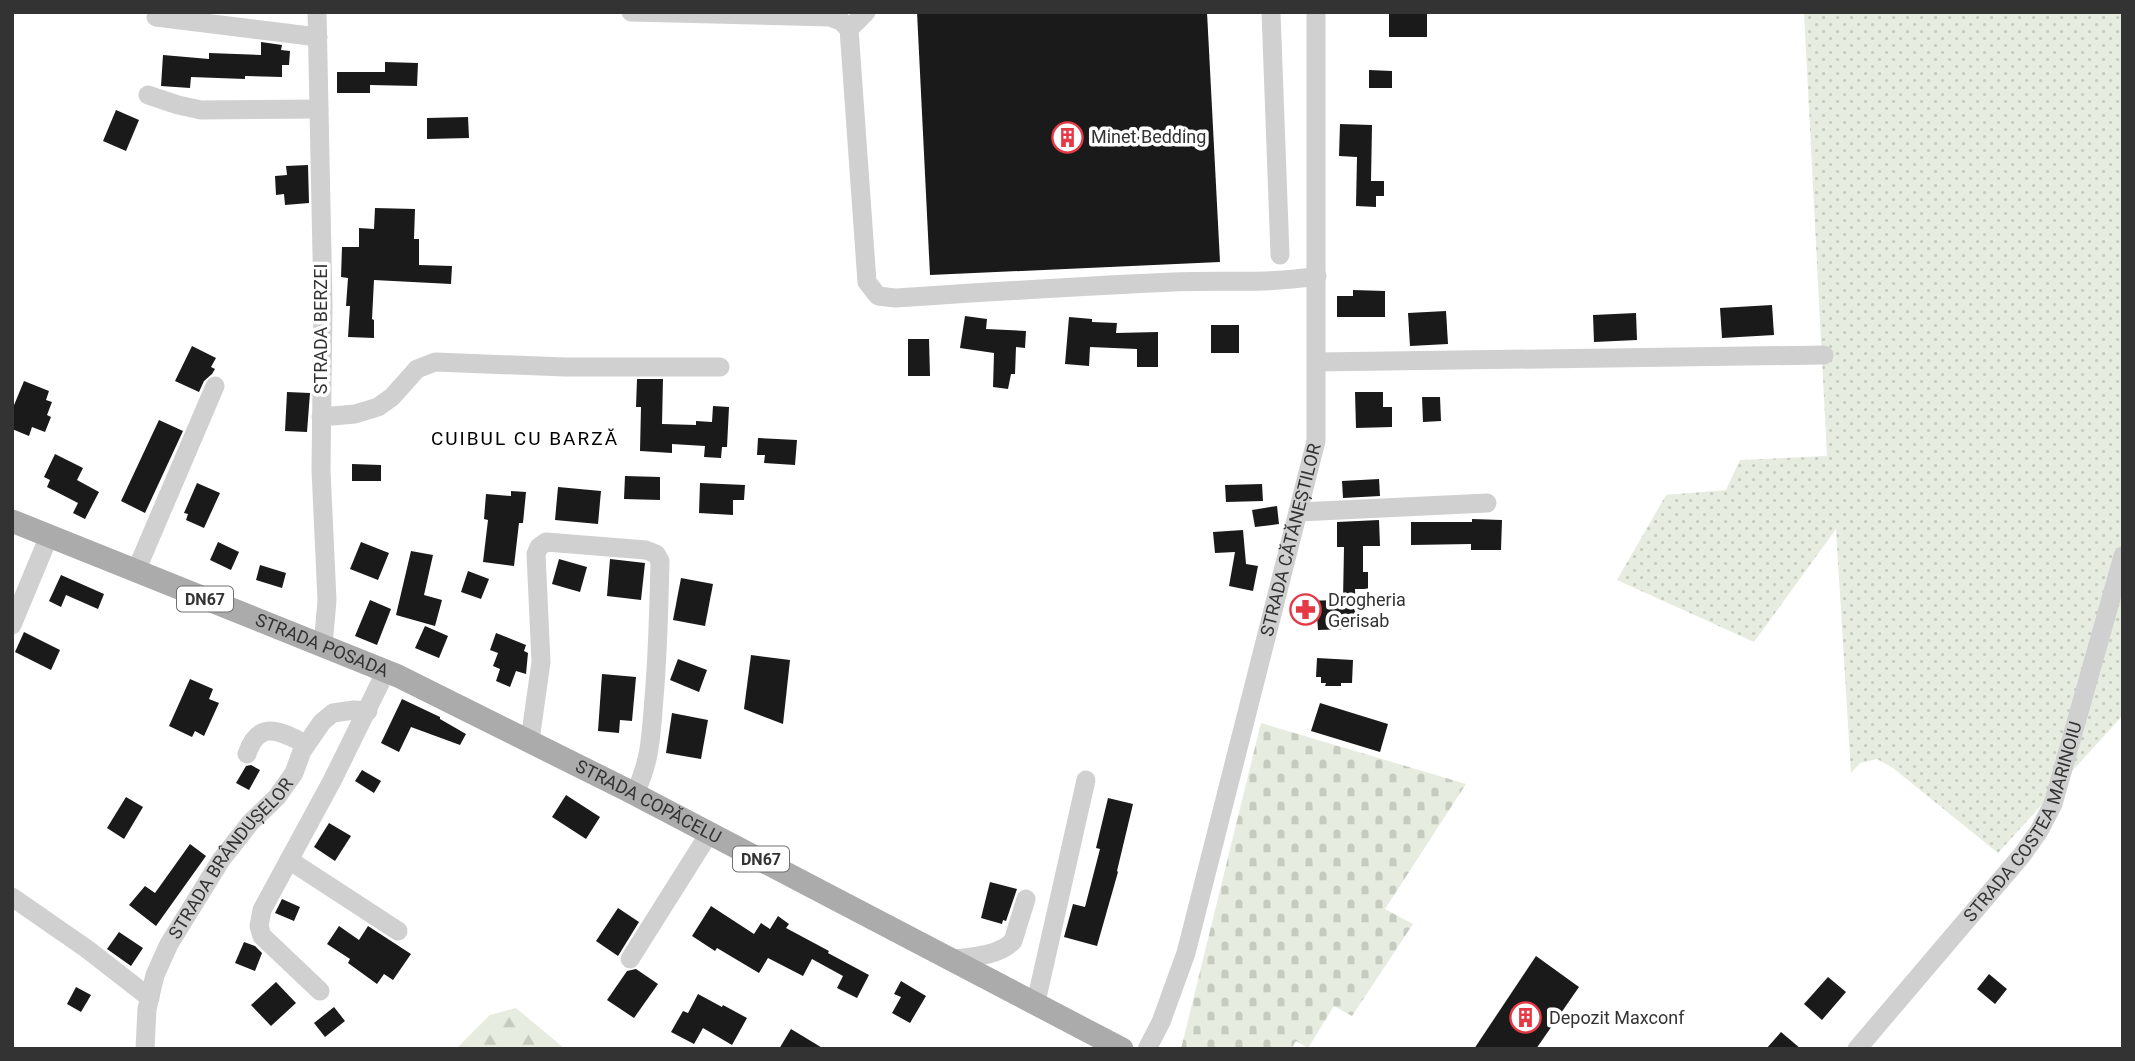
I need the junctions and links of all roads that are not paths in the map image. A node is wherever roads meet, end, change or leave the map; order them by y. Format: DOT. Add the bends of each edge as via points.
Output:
graph roads {
  1 [pos="317,12"];
  2 [pos="631,12"];
  3 [pos="866,12"];
  4 [pos="1271,12"];
  5 [pos="1316,12"];
  6 [pos="156,17"];
  7 [pos="849,29"];
  8 [pos="318,37"];
  9 [pos="148,95"];
  10 [pos="319,109"];
  11 [pos="1280,255"];
  12 [pos="1317,276"];
  13 [pos="1824,355"];
  14 [pos="1317,362"];
  15 [pos="720,367"];
  16 [pos="215,386"];
  17 [pos="321,417"];
  18 [pos="1487,503"];
  19 [pos="1299,512"];
  20 [pos="12,521"];
  21 [pos="48,536"];
  22 [pos="2123,556"];
  23 [pos="136,571"];
  24 [pos="12,625"];
  25 [pos="323,646"];
  26 [pos="392,674"];
  27 [pos="368,711"];
  28 [pos="530,740"];
  29 [pos="306,744"];
  30 [pos="247,754"];
  31 [pos="1086,780"];
  32 [pos="635,793"];
  33 [pos="710,832"];
  34 [pos="289,860"];
  35 [pos="12,897"];
  36 [pos="1026,899"];
  37 [pos="398,930"];
  38 [pos="630,959"];
  39 [pos="953,959"];
  40 [pos="320,992"];
  41 [pos="150,998"];
  42 [pos="1036,1002"];
  43 [pos="145,1049"];
  44 [pos="1122,1049"];
  45 [pos="1147,1049"];
  46 [pos="1857,1049"];
  1 -- 8 [label="street, STRADA BERZEI"];
  2 -- 7 [label="street" via="830,17"];
  3 -- 7 [label="street"];
  4 -- 11 [label="street"];
  5 -- 12 [label="street, STRADA CĂTĂNEȘTILOR"];
  6 -- 8 [label="street"];
  7 -- 12 [label="street" via="867,282 878,296 1290,281"];
  8 -- 10 [label="street, STRADA BERZEI"];
  9 -- 10 [label="street" via="201,110"];
  10 -- 17 [label="street, STRADA BERZEI"];
  12 -- 14 [label="street, STRADA CĂTĂNEȘTILOR"];
  13 -- 14 [label="street"];
  14 -- 19 [label="street, STRADA CĂTĂNEȘTILOR" via="1316,441"];
  15 -- 17 [label="street" via="435,362 417,369 378,407"];
  16 -- 23 [label="street"];
  17 -- 25 [label="street, STRADA BERZEI" via="327,567"];
  18 -- 19 [label="street"];
  19 -- 45 [label="street, STRADA CĂTĂNEȘTILOR" via="1186,953"];
  20 -- 21 [label="main road, STRADA POSADA / DN67"];
  21 -- 23 [label="main road, STRADA POSADA / DN67"];
  21 -- 24 [label="street"];
  22 -- 46 [label="street, STRADA COSTEA MARINOIU" via="2053,804 2039,831"];
  23 -- 25 [label="main road, STRADA POSADA / DN67"];
  25 -- 26 [label="main road, STRADA POSADA / DN67"];
  26 -- 27 [label="street"];
  26 -- 28 [label="main road, STRADA COPĂCELU / DN67"];
  27 -- 29 [label="street, STRADA BRÂNDUȘELOR" via="333,713"];
  27 -- 34 [label="street"];
  28 -- 32 [label="main road, STRADA COPĂCELU / DN67"];
  28 -- 32 [label="street" via="541,662 539,547 546,542 656,554 660,561 649,756"];
  29 -- 30 [label="street" via="284,734 259,732 251,739"];
  29 -- 41 [label="street, STRADA BRÂNDUȘELOR" via="294,773 221,860 192,906 169,944"];
  31 -- 42 [label="street"];
  32 -- 33 [label="main road, STRADA COPĂCELU / DN67"];
  33 -- 38 [label="street"];
  33 -- 39 [label="main road, STRADA COPĂCELU / DN67"];
  34 -- 37 [label="street"];
  34 -- 40 [label="street" via="262,910 259,926 262,936"];
  35 -- 41 [label="street"];
  36 -- 39 [label="street" via="1008,946"];
  39 -- 42 [label="main road, STRADA COPĂCELU / DN67"];
  41 -- 43 [label="street, STRADA BRÂNDUȘELOR"];
  42 -- 44 [label="main road, STRADA COPĂCELU / DN67"];
}
